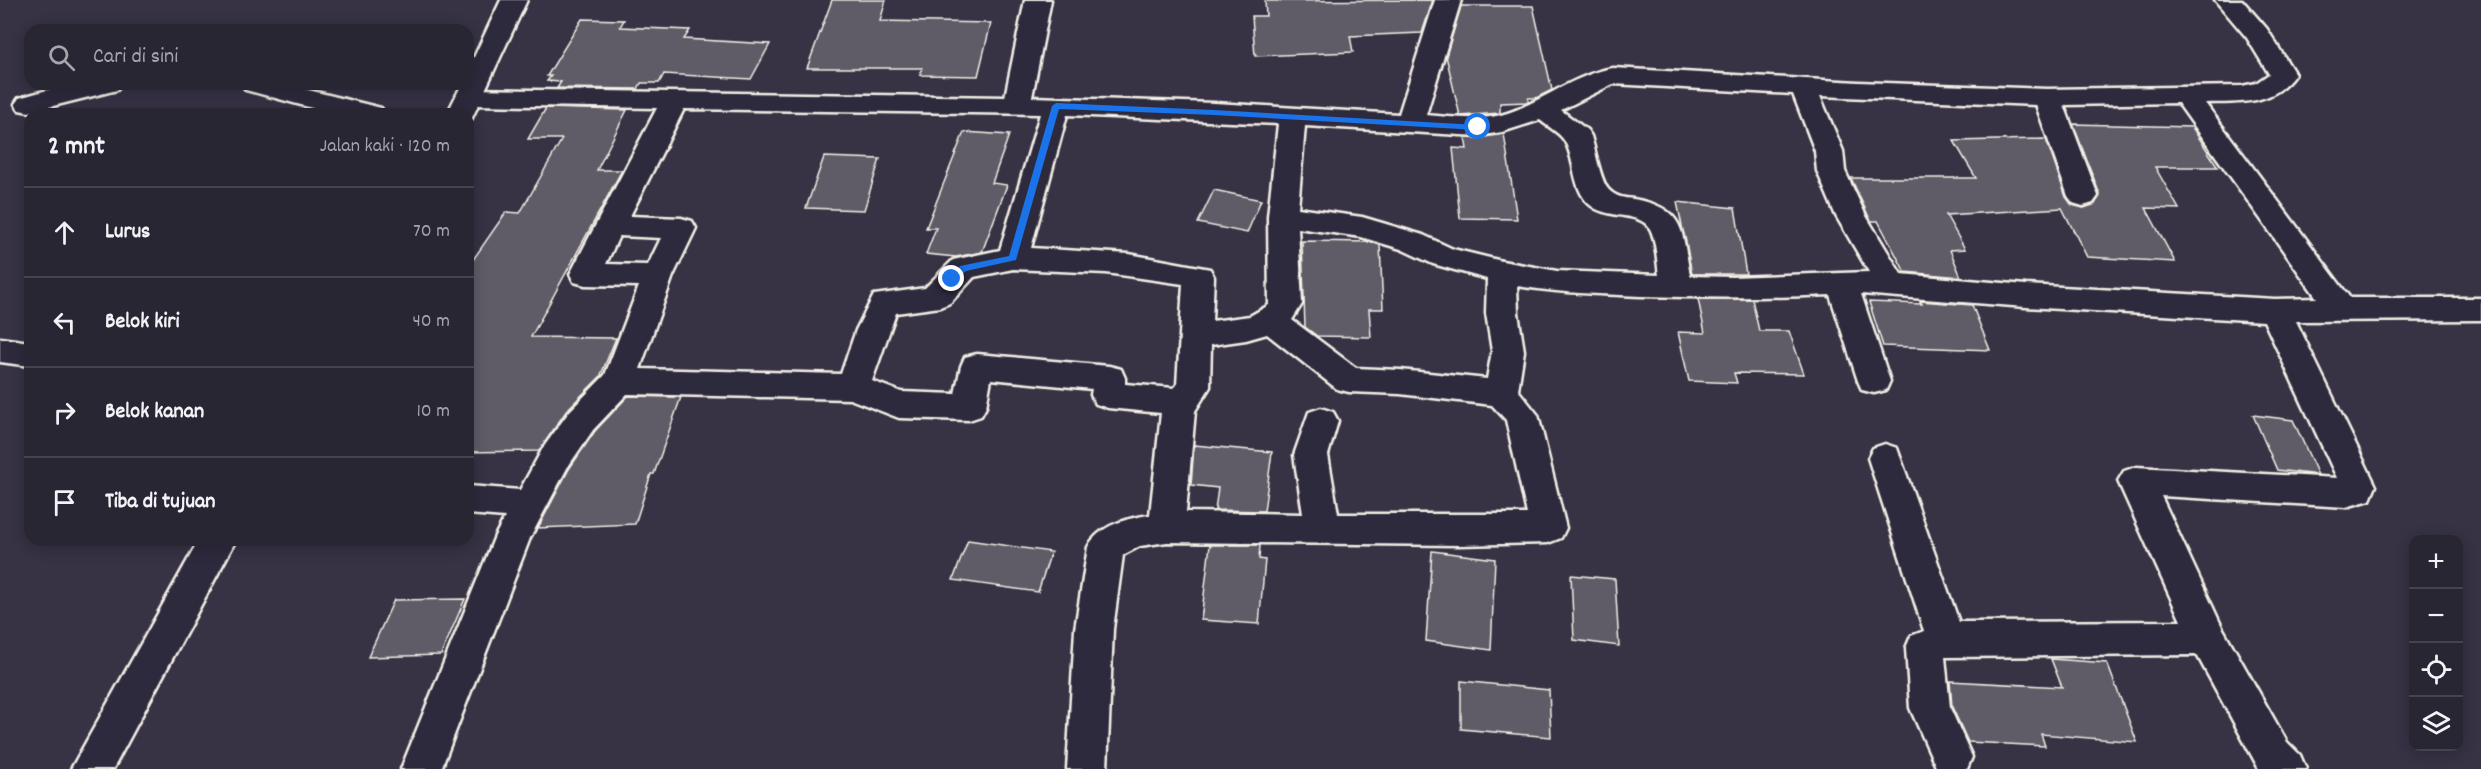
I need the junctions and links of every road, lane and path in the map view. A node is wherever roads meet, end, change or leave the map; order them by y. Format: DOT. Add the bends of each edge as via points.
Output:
graph roads {
  1 [pos="514,0"];
  2 [pos="1038,0"];
  3 [pos="1448,0"];
  4 [pos="2228,0"];
  5 [pos="474,86"];
  6 [pos="1803,87"];
  7 [pos="78,90"];
  8 [pos="275,90"];
  9 [pos="472,90"];
  10 [pos="2185,94"];
  11 [pos="2047,97"];
  12 [pos="675,100"];
  13 [pos="29,104"];
  14 [pos="465,105"];
  15 [pos="1017,105"];
  16 [pos="1056,106"];
  17 [pos="344,108"];
  18 [pos="1542,108"];
  19 [pos="1292,117"];
  20 [pos="1410,123"];
  21 [pos="2083,196"];
  22 [pos="1283,216"];
  23 [pos="611,226"];
  24 [pos="1013,258"];
  25 [pos="1502,273"];
  26 [pos="658,276"];
  27 [pos="1842,284"];
  28 [pos="1891,284"];
  29 [pos="1677,287"];
  30 [pos="2341,309"];
  31 [pos="2481,309"];
  32 [pos="2275,310"];
  33 [pos="1272,321"];
  34 [pos="1195,334"];
  35 [pos="0,350"];
  36 [pos="24,353"];
  37 [pos="619,381"];
  38 [pos="1874,381"];
  39 [pos="853,387"];
  40 [pos="1501,393"];
  41 [pos="1184,402"];
  42 [pos="1321,421"];
  43 [pos="1886,458"];
  44 [pos="474,500"];
  45 [pos="530,505"];
  46 [pos="1167,527"];
  47 [pos="1323,529"];
  48 [pos="215,546"];
  49 [pos="2208,638"];
  50 [pos="1946,639"];
  51 [pos="1952,757"];
  52 [pos="91,769"];
  53 [pos="421,769"];
  54 [pos="1087,769"];
  55 [pos="2286,769"];
  1 -- 5 [label="street"];
  2 -- 15 [label="street"];
  3 -- 20 [label="street"];
  4 -- 10 [label="street" via="2258,34 2282,74 2266,90"];
  6 -- 11 [label="street"];
  6 -- 18 [label="street" via="1613,76 1598,79"];
  6 -- 28 [label="street" via="1828,151 1831,171 1851,216"];
  7 -- 13 [label="street"];
  8 -- 17 [label="street"];
  9 -- 14 [label="street"];
  10 -- 11 [label="street"];
  10 -- 30 [label="street"];
  11 -- 21 [label="street"];
  12 -- 14 [label="street"];
  12 -- 15 [label="street"];
  12 -- 23 [label="street"];
  15 -- 16 [label="street"];
  16 -- 19 [label="street"];
  16 -- 24 [label="street"];
  18 -- 20 [label="street" via="1495,127"];
  18 -- 29 [label="street" via="1577,135 1597,195 1605,202 1659,218 1667,232"];
  19 -- 20 [label="street"];
  19 -- 22 [label="street"];
  22 -- 25 [label="street" via="1362,227"];
  22 -- 33 [label="street" via="1286,304"];
  23 -- 26 [label="street" via="681,228"];
  23 -- 26 [label="street" via="585,274"];
  24 -- 34 [label="street" via="1163,269 1199,277"];
  24 -- 39 [label="street" via="963,268 939,295 929,299 885,303"];
  25 -- 29 [label="street" via="1557,282"];
  25 -- 40 [label="street" via="1502,313 1508,351"];
  26 -- 37 [label="street"];
  27 -- 28 [label="street"];
  27 -- 29 [label="street"];
  27 -- 38 [label="street"];
  28 -- 32 [label="street"];
  30 -- 31 [label="street"];
  30 -- 32 [label="street"];
  32 -- 49 [label="street" via="2358,490 2346,493 2136,481"];
  33 -- 34 [label="street" via="1235,331"];
  33 -- 40 [label="street" via="1349,380"];
  34 -- 41 [label="street" via="1193,387"];
  35 -- 36 [label="street"];
  37 -- 39 [label="street"];
  37 -- 45 [label="street" via="581,421 555,458"];
  39 -- 41 [label="street" via="899,405 969,407 977,366 1109,378 1108,395"];
  40 -- 47 [label="street" via="1521,415 1548,528"];
  41 -- 46 [label="street" via="1178,410"];
  42 -- 47 [label="street" via="1311,455"];
  43 -- 50 [label="street"];
  44 -- 45 [label="street"];
  45 -- 53 [label="street" via="513,536"];
  46 -- 47 [label="street"];
  46 -- 54 [label="street" via="1133,532 1106,547 1094,629"];
  48 -- 52 [label="street"];
  49 -- 50 [label="street"];
  49 -- 55 [label="street" via="2272,755"];
  50 -- 51 [label="street" via="1925,648 1930,708"];
}
